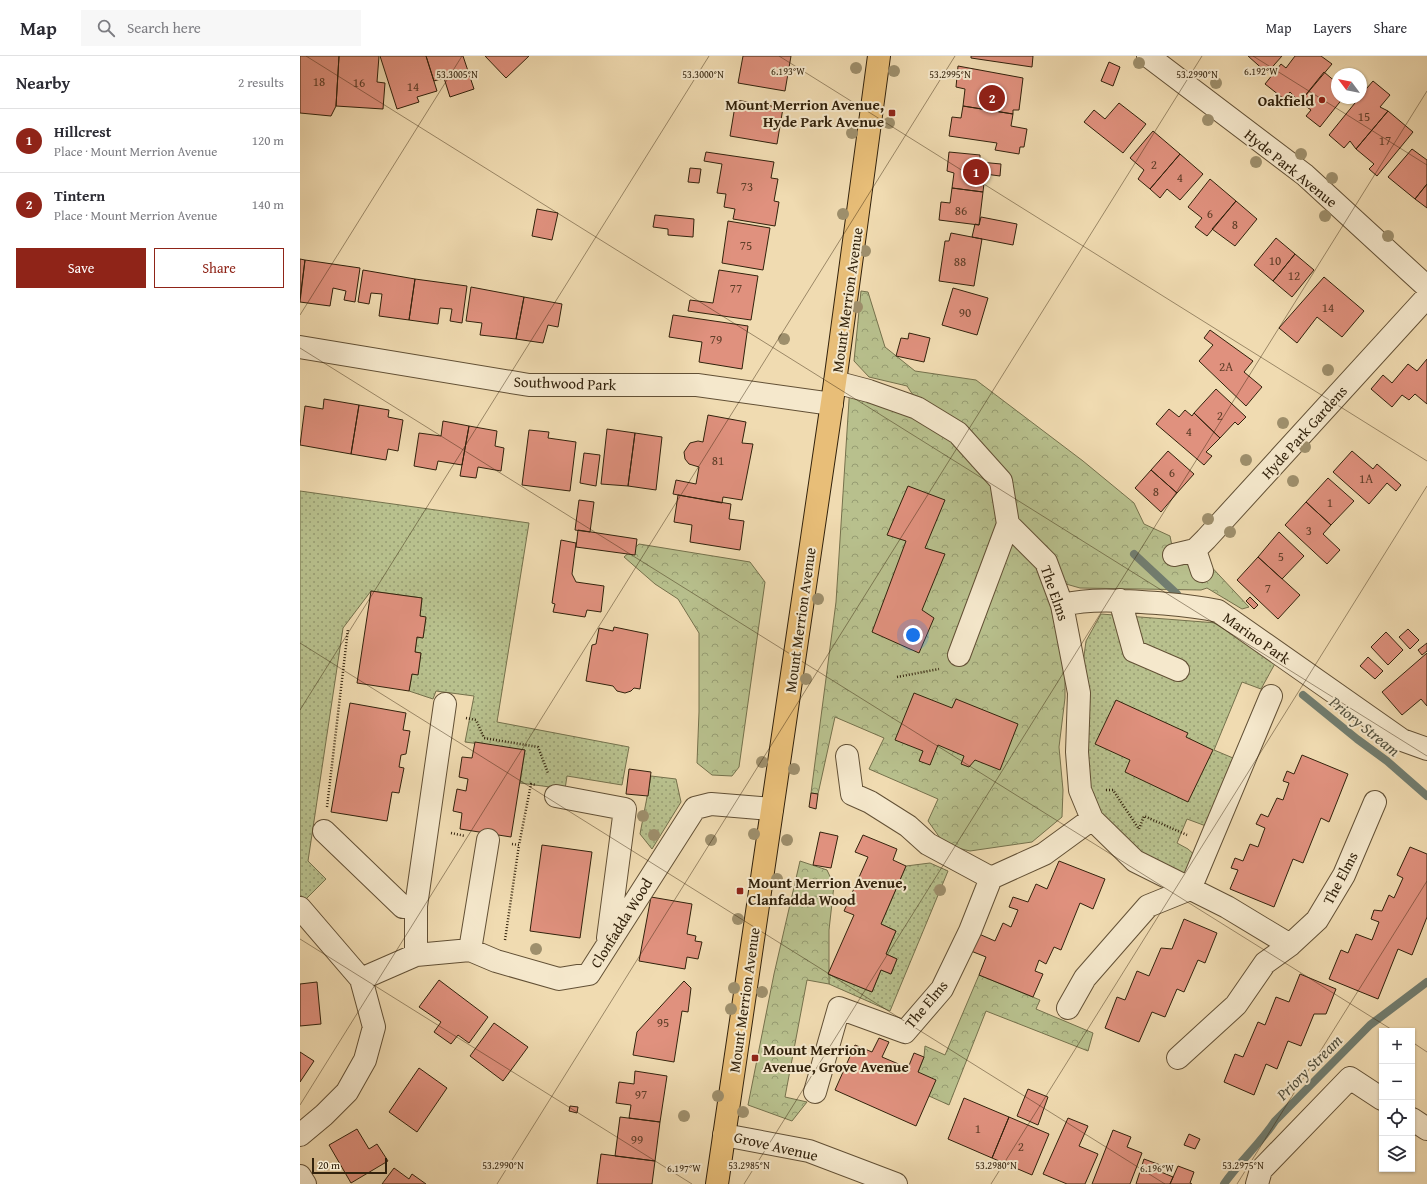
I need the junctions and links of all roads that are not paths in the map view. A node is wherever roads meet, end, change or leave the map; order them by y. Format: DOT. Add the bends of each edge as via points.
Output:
graph roads {
  1 [pos="879,56"];
  2 [pos="1148,56"];
  3 [pos="1427,288"];
  4 [pos="1427,297"];
  5 [pos="300,347"];
  6 [pos="835,382"];
  7 [pos="832,404"];
  8 [pos="1008,524"];
  9 [pos="1202,571"];
  10 [pos="1120,600"];
  11 [pos="1062,605"];
  12 [pos="950,659"];
  13 [pos="1178,670"];
  14 [pos="1271,696"];
  15 [pos="444,710"];
  16 [pos="1427,749"];
  17 [pos="847,756"];
  18 [pos="556,796"];
  19 [pos="1375,802"];
  20 [pos="772,809"];
  21 [pos="1092,819"];
  22 [pos="324,831"];
  23 [pos="488,840"];
  24 [pos="991,878"];
  25 [pos="1190,889"];
  26 [pos="416,906"];
  27 [pos="300,908"];
  28 [pos="471,943"];
  29 [pos="607,944"];
  30 [pos="1290,945"];
  31 [pos="416,955"];
  32 [pos="361,979"];
  33 [pos="1068,1008"];
  34 [pos="1178,1058"];
  35 [pos="815,1092"];
  36 [pos="1379,1097"];
  37 [pos="1415,1121"];
  38 [pos="1427,1129"];
  39 [pos="300,1135"];
  40 [pos="724,1135"];
  41 [pos="300,1176"];
  42 [pos="305,1184"];
  43 [pos="717,1184"];
  44 [pos="896,1184"];
  45 [pos="1257,1184"];
  1 -- 6 [label="highway, Mount Merrion Avenue"];
  2 -- 3 [label="street, Hyde Park Avenue" via="1305,175"];
  4 -- 9 [label="street, Hyde Park Gardens" via="1184,553"];
  5 -- 7 [label="street, Southwood Park" via="529,385 697,385"];
  6 -- 7 [label="highway, Mount Merrion Avenue"];
  6 -- 8 [label="street" via="917,408 958,433 1001,481"];
  7 -- 20 [label="highway, Mount Merrion Avenue"];
  8 -- 11 [label="street, The Elms" via="1046,562"];
  8 -- 12 [label="street"];
  10 -- 11 [label="street, Marino Park"];
  10 -- 13 [label="street" via="1134,651"];
  10 -- 16 [label="street, Marino Park" via="1189,604 1218,611 1402,740"];
  11 -- 21 [label="street, The Elms" via="1079,693 1077,752 1080,790"];
  14 -- 25 [label="street"];
  15 -- 26 [label="street"];
  17 -- 24 [label="street" via="852,794 908,826 928,844"];
  18 -- 29 [label="street" via="625,809"];
  19 -- 30 [label="street, The Elms" via="1344,875 1321,914"];
  20 -- 29 [label="street, Clonfadda Wood" via="711,804 695,808"];
  20 -- 40 [label="highway, Mount Merrion Avenue"];
  21 -- 24 [label="street" via="1044,854"];
  21 -- 25 [label="street, The Elms" via="1135,861"];
  22 -- 26 [label="street" via="403,907"];
  23 -- 28 [label="street"];
  24 -- 35 [label="street, The Elms" via="970,932 942,989 905,1032 839,1008"];
  25 -- 30 [label="street, The Elms" via="1227,907"];
  25 -- 33 [label="street" via="1148,906 1085,978"];
  26 -- 31 [label="street"];
  27 -- 32 [label="street"];
  28 -- 29 [label="street, Clonfadda Wood" via="496,961 559,979 589,974"];
  28 -- 31 [label="street, Clonfadda Wood"];
  30 -- 34 [label="street, The Elms" via="1265,963 1236,1005"];
  31 -- 32 [label="street, Clonfadda Wood"];
  32 -- 39 [label="street" via="374,1027 365,1060 347,1092"];
  36 -- 45 [label="street" via="1350,1078 1261,1170"];
  37 -- 38 [label="street"];
  40 -- 43 [label="highway, Mount Merrion Avenue"];
  40 -- 44 [label="street, Grove Avenue" via="809,1151"];
  41 -- 42 [label="street"];
}
